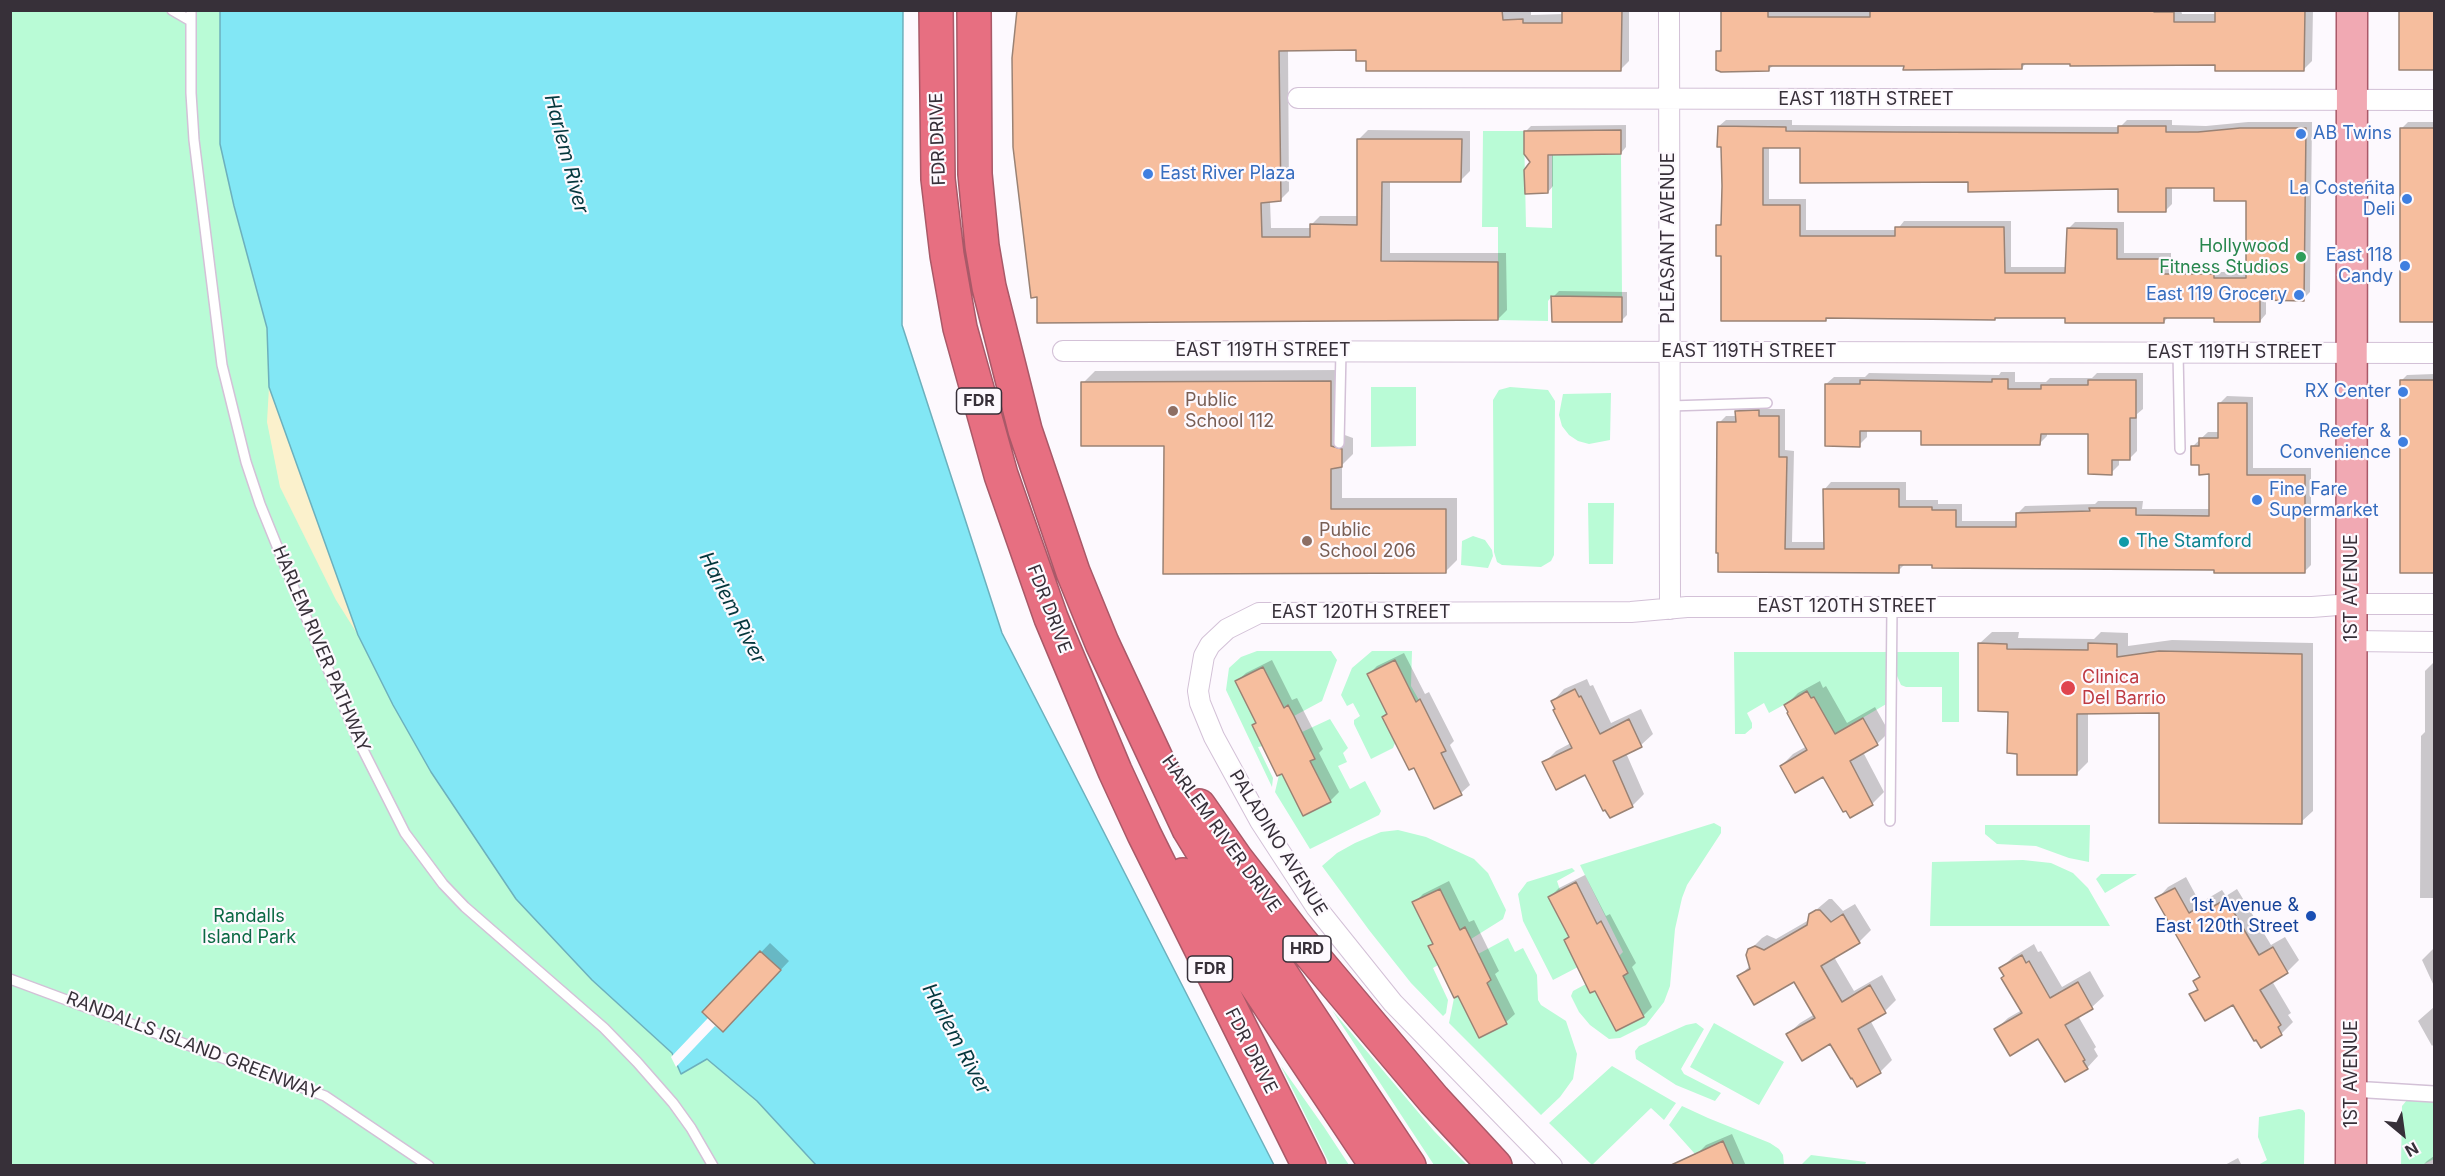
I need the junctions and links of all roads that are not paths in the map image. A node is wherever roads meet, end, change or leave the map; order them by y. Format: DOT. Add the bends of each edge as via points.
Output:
graph roads {
  1 [pos="172,10"];
  2 [pos="190,10"];
  3 [pos="936,10"];
  4 [pos="974,10"];
  5 [pos="1669,10"];
  6 [pos="2352,10"];
  7 [pos="191,21"];
  8 [pos="1298,98"];
  9 [pos="1670,100"];
  10 [pos="2353,100"];
  11 [pos="2434,100"];
  12 [pos="1063,351"];
  13 [pos="1341,351"];
  14 [pos="1669,351"];
  15 [pos="2178,353"];
  16 [pos="2352,353"];
  17 [pos="2434,353"];
  18 [pos="1767,403"];
  19 [pos="1670,406"];
  20 [pos="1338,443"];
  21 [pos="2180,449"];
  22 [pos="2351,604"];
  23 [pos="2434,604"];
  24 [pos="1893,607"];
  25 [pos="1670,609"];
  26 [pos="1259,613"];
  27 [pos="2352,641"];
  28 [pos="2434,642"];
  29 [pos="1138,718"];
  30 [pos="1115,771"];
  31 [pos="1890,821"];
  32 [pos="10,979"];
  33 [pos="2352,1089"];
  34 [pos="2434,1094"];
  35 [pos="429,1166"];
  36 [pos="713,1166"];
  37 [pos="1309,1166"];
  38 [pos="1377,1166"];
  39 [pos="1409,1166"];
  40 [pos="1495,1166"];
  41 [pos="1552,1166"];
  42 [pos="2351,1166"];
  1 -- 7 [label="lane"];
  2 -- 7 [label="lane, HARLEM RIVER PATHWAY"];
  3 -- 30 [label="highway, FDR DRIVE / FDR" via="938,179 960,328 1025,548"];
  4 -- 29 [label="highway, FDR DRIVE / FDR" via="975,174 989,287 1048,503 1102,643"];
  5 -- 9 [label="street, PLEASANT AVENUE"];
  6 -- 10 [label="main road, 1ST AVENUE"];
  7 -- 36 [label="lane, HARLEM RIVER PATHWAY" via="194,140 226,385 260,504 353,729 405,833 443,884 637,1062 673,1103"];
  8 -- 9 [label="street, EAST 118TH STREET"];
  9 -- 10 [label="street, EAST 118TH STREET"];
  9 -- 14 [label="street, PLEASANT AVENUE"];
  10 -- 11 [label="street, EAST 118TH STREET"];
  10 -- 16 [label="main road, 1ST AVENUE"];
  12 -- 13 [label="street, EAST 119TH STREET"];
  13 -- 14 [label="street, EAST 119TH STREET"];
  13 -- 20 [label="lane"];
  14 -- 15 [label="street, EAST 119TH STREET"];
  14 -- 19 [label="street, PLEASANT AVENUE"];
  15 -- 16 [label="street, EAST 119TH STREET"];
  15 -- 21 [label="lane"];
  16 -- 17 [label="street, EAST 119TH STREET"];
  16 -- 22 [label="main road, 1ST AVENUE"];
  18 -- 19 [label="lane"];
  19 -- 25 [label="street, PLEASANT AVENUE"];
  22 -- 23 [label="street, EAST 120TH STREET"];
  22 -- 24 [label="street, EAST 120TH STREET"];
  22 -- 27 [label="main road, 1ST AVENUE"];
  24 -- 25 [label="street, EAST 120TH STREET"];
  24 -- 31 [label="lane"];
  25 -- 26 [label="street, EAST 120TH STREET"];
  26 -- 41 [label="street, PALADINO AVENUE" via="1227,629 1204,656 1198,691 1214,737 1273,841 1351,952 1393,1003"];
  27 -- 28 [label="street"];
  27 -- 33 [label="main road, 1ST AVENUE"];
  29 -- 39 [label="highway" via="1189,829"];
  29 -- 40 [label="highway, HARLEM RIVER DRIVE / HRD" via="1236,859 1299,940"];
  30 -- 37 [label="highway, FDR DRIVE / FDR"];
  30 -- 38 [label="highway"];
  32 -- 35 [label="lane, RANDALLS ISLAND GREENWAY" via="325,1096"];
  33 -- 34 [label="street"];
  33 -- 42 [label="main road, 1ST AVENUE"];
}
